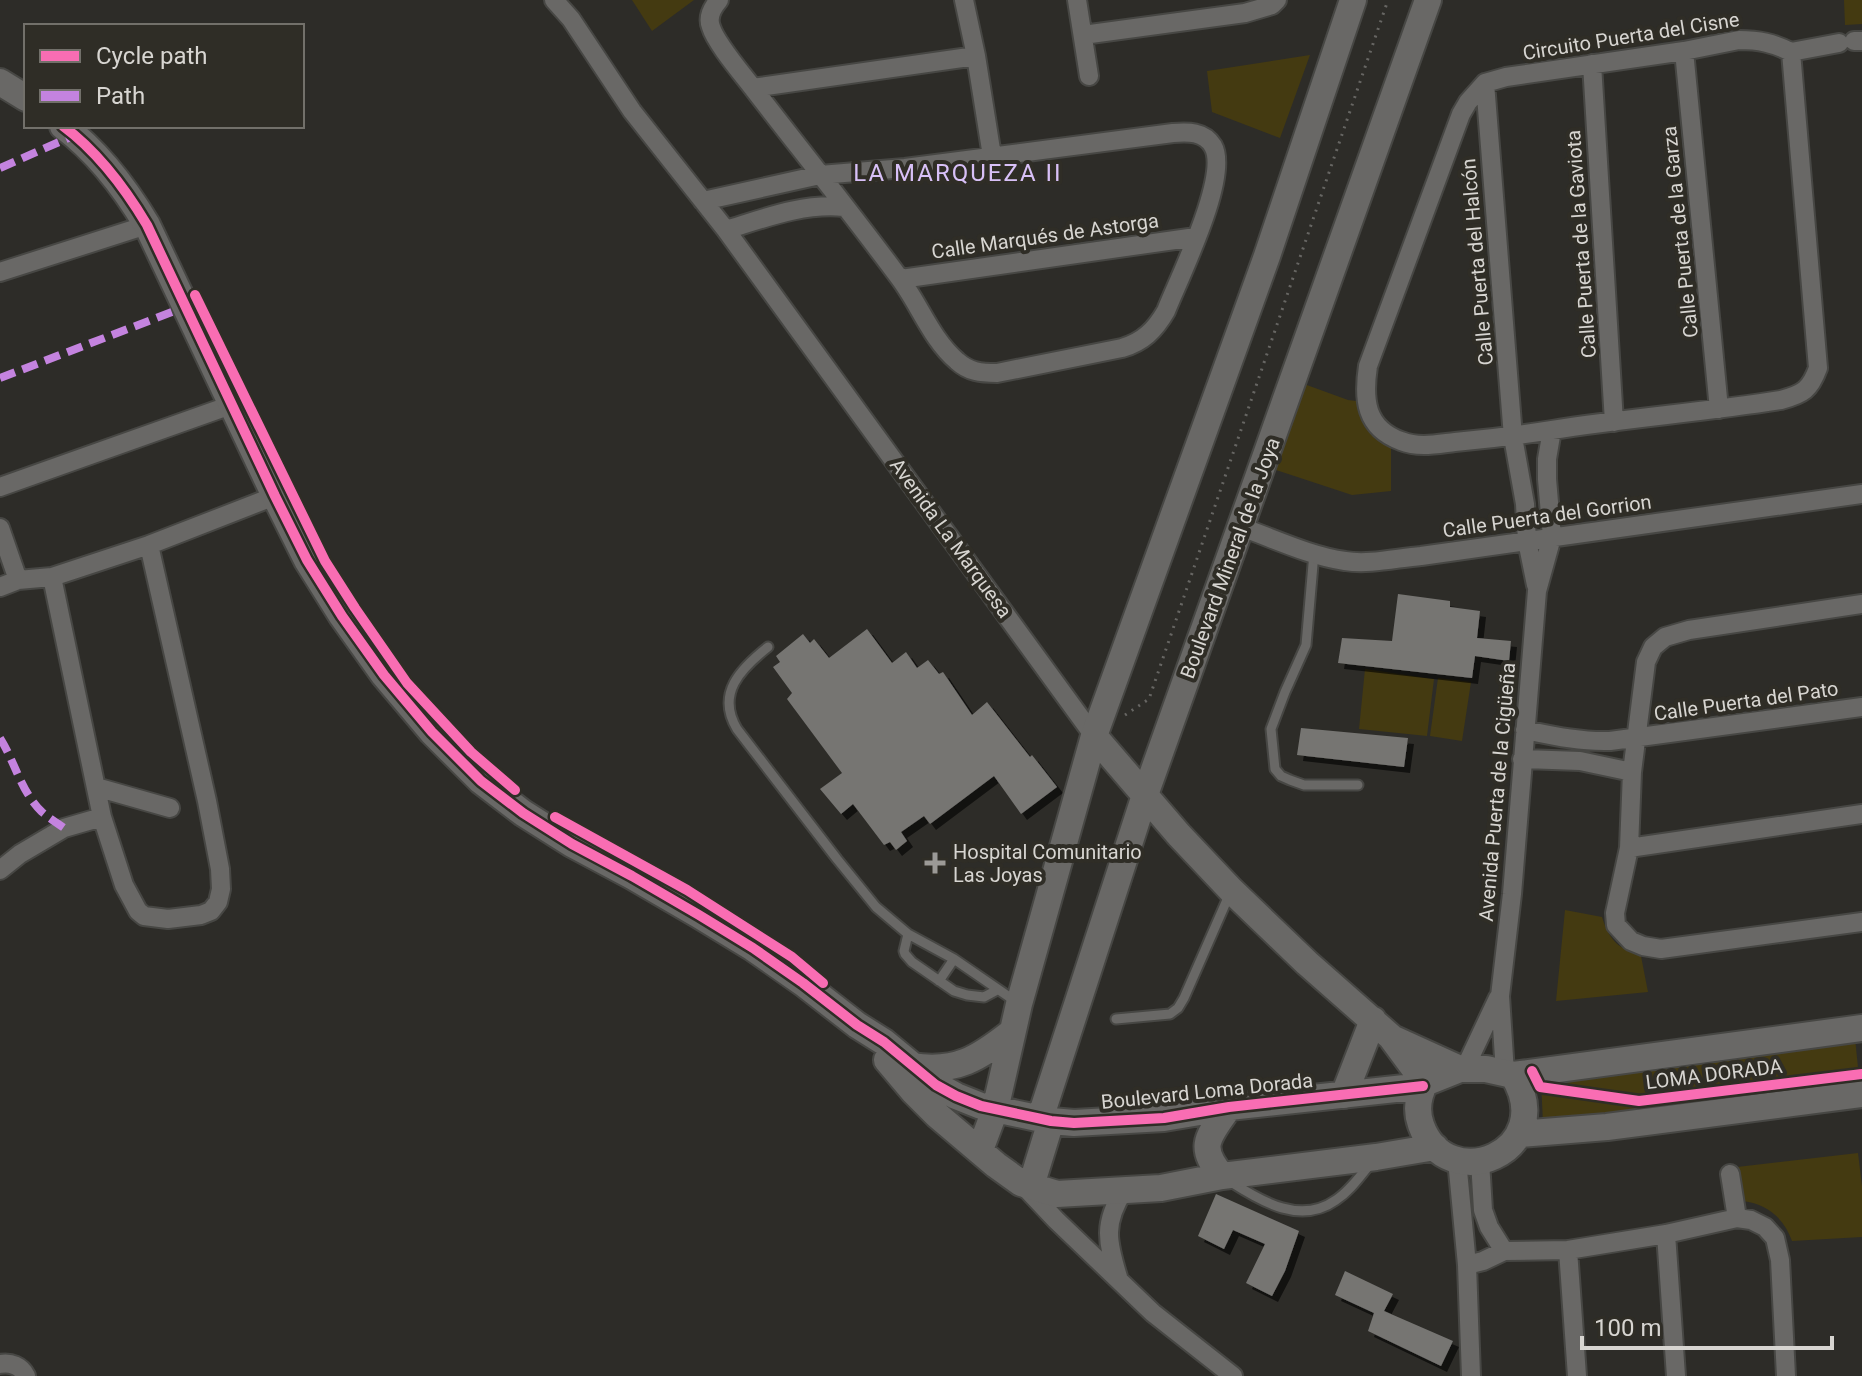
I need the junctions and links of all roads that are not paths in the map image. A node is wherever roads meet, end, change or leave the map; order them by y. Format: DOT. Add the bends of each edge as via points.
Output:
graph roads {
  1 [pos="554,0"];
  2 [pos="719,0"];
  3 [pos="964,0"];
  4 [pos="1077,0"];
  5 [pos="1277,0"];
  6 [pos="1353,0"];
  7 [pos="1428,0"];
  8 [pos="1083,35"];
  9 [pos="1852,42"];
  10 [pos="1684,51"];
  11 [pos="1791,52"];
  12 [pos="976,56"];
  13 [pos="1592,64"];
  14 [pos="1089,76"];
  15 [pos="0,82"];
  16 [pos="1485,83"];
  17 [pos="753,88"];
  18 [pos="24,97"];
  19 [pos="66,128"];
  20 [pos="992,156"];
  21 [pos="820,175"];
  22 [pos="703,201"];
  23 [pos="844,207"];
  24 [pos="147,225"];
  25 [pos="726,230"];
  26 [pos="1196,237"];
  27 [pos="0,272"];
  28 [pos="901,279"];
  29 [pos="231,405"];
  30 [pos="1719,409"];
  31 [pos="1614,422"];
  32 [pos="1552,430"];
  33 [pos="1513,437"];
  34 [pos="0,487"];
  35 [pos="1862,494"];
  36 [pos="275,496"];
  37 [pos="1241,527"];
  38 [pos="0,528"];
  39 [pos="1552,537"];
  40 [pos="1527,541"];
  41 [pos="149,545"];
  42 [pos="1314,553"];
  43 [pos="52,577"];
  44 [pos="9,584"];
  45 [pos="1537,591"];
  46 [pos="1862,604"];
  47 [pos="768,647"];
  48 [pos="1862,707"];
  49 [pos="1525,730"];
  50 [pos="1094,736"];
  51 [pos="1636,738"];
  52 [pos="1522,759"];
  53 [pos="1632,772"];
  54 [pos="1358,785"];
  55 [pos="96,787"];
  56 [pos="1145,795"];
  57 [pos="170,808"];
  58 [pos="1862,814"];
  59 [pos="102,817"];
  60 [pos="1629,848"];
  61 [pos="0,870"];
  62 [pos="1231,890"];
  63 [pos="1862,922"];
  64 [pos="908,934"];
  65 [pos="954,959"];
  66 [pos="939,981"];
  67 [pos="997,990"];
  68 [pos="1500,996"];
  69 [pos="1019,1004"];
  70 [pos="1116,1019"];
  71 [pos="857,1025"];
  72 [pos="1862,1028"];
  73 [pos="1382,1029"];
  74 [pos="1012,1032"];
  75 [pos="912,1066"];
  76 [pos="1462,1069"];
  77 [pos="1509,1074"];
  78 [pos="1424,1085"];
  79 [pos="1862,1094"];
  80 [pos="1344,1095"];
  81 [pos="1229,1107"];
  82 [pos="995,1110"];
  83 [pos="1046,1120"];
  84 [pos="1519,1134"];
  85 [pos="980,1150"];
  86 [pos="1457,1156"];
  87 [pos="1376,1157"];
  88 [pos="1730,1174"];
  89 [pos="1222,1176"];
  90 [pos="1026,1184"];
  91 [pos="1124,1190"];
  92 [pos="1737,1218"];
  93 [pos="1666,1234"];
  94 [pos="1568,1250"];
  95 [pos="1504,1251"];
  96 [pos="1467,1265"];
  97 [pos="1119,1280"];
  98 [pos="3,1363"];
  99 [pos="26,1376"];
  100 [pos="1233,1376"];
  101 [pos="1471,1376"];
  102 [pos="1577,1376"];
  103 [pos="1676,1376"];
  104 [pos="1786,1376"];
  1 -- 22 [label="street, Avenida La Marquesa"];
  2 -- 17 [label="street" via="710,13 710,26"];
  3 -- 12 [label="street"];
  4 -- 8 [label="street"];
  5 -- 8 [label="street" via="1245,13"];
  6 -- 50 [label="street"];
  7 -- 37 [label="street, Boulevard Mineral de la Joya"];
  8 -- 14 [label="street"];
  9 -- 11 [label="street"];
  10 -- 11 [label="street, Circuito Puerta del Cisne" via="1760,40"];
  10 -- 13 [label="street, Circuito Puerta del Cisne"];
  10 -- 30 [label="street, Calle Puerta de la Garza"];
  11 -- 30 [label="street" via="1818,368 1807,389 1797,395"];
  12 -- 17 [label="street"];
  12 -- 20 [label="street"];
  13 -- 16 [label="street, Circuito Puerta del Cisne"];
  13 -- 31 [label="street, Calle Puerta de la Gaviota"];
  15 -- 18 [label="street"];
  16 -- 33 [label="street, Calle Puerta del Halcón"];
  16 -- 33 [label="street" via="1461,114 1368,366 1365,390 1375,423 1402,442 1419,446"];
  17 -- 21 [label="street"];
  19 -- 24 [label="street" via="101,162"];
  20 -- 21 [label="street"];
  20 -- 26 [label="street" via="1192,132 1206,138 1217,159 1211,200"];
  21 -- 22 [label="street"];
  21 -- 23 [label="street"];
  22 -- 25 [label="street, Avenida La Marquesa"];
  23 -- 25 [label="street" via="792,210"];
  23 -- 28 [label="street"];
  24 -- 27 [label="street"];
  24 -- 29 [label="street"];
  25 -- 50 [label="street, Avenida La Marquesa"];
  26 -- 28 [label="street, Calle Marqués de Astorga"];
  26 -- 28 [label="street" via="1166,311 1147,337 1122,348 997,373 980,373 955,360"];
  29 -- 34 [label="street"];
  29 -- 36 [label="street"];
  30 -- 31 [label="street"];
  31 -- 32 [label="street"];
  32 -- 33 [label="street"];
  32 -- 39 [label="street" via="1547,479"];
  33 -- 40 [label="street"];
  35 -- 39 [label="street, Calle Puerta del Gorrion"];
  36 -- 41 [label="street"];
  36 -- 71 [label="street" via="307,560 384,675 481,781 572,844 753,948"];
  37 -- 42 [label="street, Calle Puerta del Gorrion"];
  37 -- 56 [label="street, Boulevard Mineral de la Joya"];
  38 -- 44 [label="street"];
  39 -- 40 [label="street, Calle Puerta del Gorrion"];
  39 -- 45 [label="street, Avenida Puerta de la Cigüeña"];
  40 -- 42 [label="street, Calle Puerta del Gorrion" via="1377,560 1346,561"];
  40 -- 45 [label="street, Avenida Puerta de la Cigüeña"];
  41 -- 43 [label="street"];
  41 -- 59 [label="street" via="220,869 221,889 211,911 154,919 138,911"];
  42 -- 54 [label="lane" via="1306,645 1271,729 1275,769 1304,785"];
  43 -- 44 [label="street"];
  43 -- 55 [label="street"];
  45 -- 49 [label="street, Avenida Puerta de la Cigüeña"];
  46 -- 51 [label="street" via="1665,637 1646,662"];
  47 -- 64 [label="lane" via="747,663 728,696 731,719 876,907"];
  48 -- 51 [label="street, Calle Puerta del Pato"];
  49 -- 51 [label="street, Calle Puerta del Pato" via="1589,742"];
  49 -- 52 [label="street, Avenida Puerta de la Cigüeña"];
  50 -- 56 [label="street, Avenida La Marquesa"];
  50 -- 69 [label="street"];
  51 -- 53 [label="street"];
  52 -- 53 [label="street" via="1580,761"];
  52 -- 68 [label="street, Avenida Puerta de la Cigüeña"];
  53 -- 60 [label="street"];
  55 -- 57 [label="street"];
  55 -- 59 [label="street"];
  56 -- 62 [label="street, Avenida La Marquesa"];
  56 -- 83 [label="street, Boulevard Mineral de la Joya"];
  58 -- 60 [label="street"];
  59 -- 61 [label="street" via="64,828"];
  60 -- 63 [label="street" via="1616,925 1643,946 1661,949"];
  62 -- 70 [label="lane" via="1178,1008 1170,1014"];
  62 -- 73 [label="street, Avenida La Marquesa"];
  64 -- 65 [label="lane"];
  64 -- 66 [label="lane" via="905,954"];
  65 -- 66 [label="lane"];
  65 -- 67 [label="lane"];
  66 -- 67 [label="lane" via="967,995 984,997"];
  67 -- 69 [label="lane"];
  68 -- 76 [label="street, Avenida Puerta de la Cigüeña"];
  68 -- 77 [label="street, Avenida Puerta de la Cigüeña"];
  69 -- 74 [label="street"];
  71 -- 75 [label="street, Boulevard Loma Dorada"];
  71 -- 85 [label="street" via="914,1092"];
  72 -- 77 [label="street"];
  73 -- 76 [label="street, Avenida La Marquesa"];
  73 -- 78 [label="street, Avenida La Marquesa"];
  73 -- 80 [label="street"];
  74 -- 75 [label="street" via="967,1062 932,1069"];
  74 -- 82 [label="street"];
  75 -- 82 [label="street, Boulevard Loma Dorada" via="956,1096"];
  76 -- 77 [label="street"];
  76 -- 78 [label="street"];
  77 -- 84 [label="street" via="1525,1104"];
  78 -- 80 [label="street, Boulevard Loma Dorada"];
  78 -- 86 [label="street" via="1418,1102 1425,1134"];
  79 -- 84 [label="street"];
  80 -- 81 [label="street, Boulevard Loma Dorada"];
  81 -- 83 [label="street, Boulevard Loma Dorada" via="1164,1118"];
  81 -- 89 [label="street" via="1206,1150"];
  82 -- 83 [label="street, Boulevard Loma Dorada"];
  82 -- 85 [label="street"];
  83 -- 90 [label="street"];
  84 -- 86 [label="street" via="1496,1156"];
  85 -- 90 [label="street"];
  86 -- 87 [label="street"];
  86 -- 95 [label="street"];
  86 -- 96 [label="street"];
  87 -- 89 [label="street"];
  87 -- 89 [label="lane" via="1336,1201 1318,1209 1279,1208"];
  88 -- 92 [label="street"];
  89 -- 91 [label="street"];
  90 -- 91 [label="street" via="1057,1194"];
  90 -- 97 [label="street"];
  91 -- 97 [label="street" via="1114,1206 1109,1237"];
  92 -- 93 [label="street"];
  92 -- 104 [label="street" via="1765,1227 1775,1238"];
  93 -- 94 [label="street"];
  93 -- 103 [label="street"];
  94 -- 95 [label="street"];
  94 -- 102 [label="street"];
  95 -- 96 [label="street"];
  96 -- 101 [label="street"];
  97 -- 100 [label="street"];
  98 -- 99 [label="street" via="22,1369"];
}
